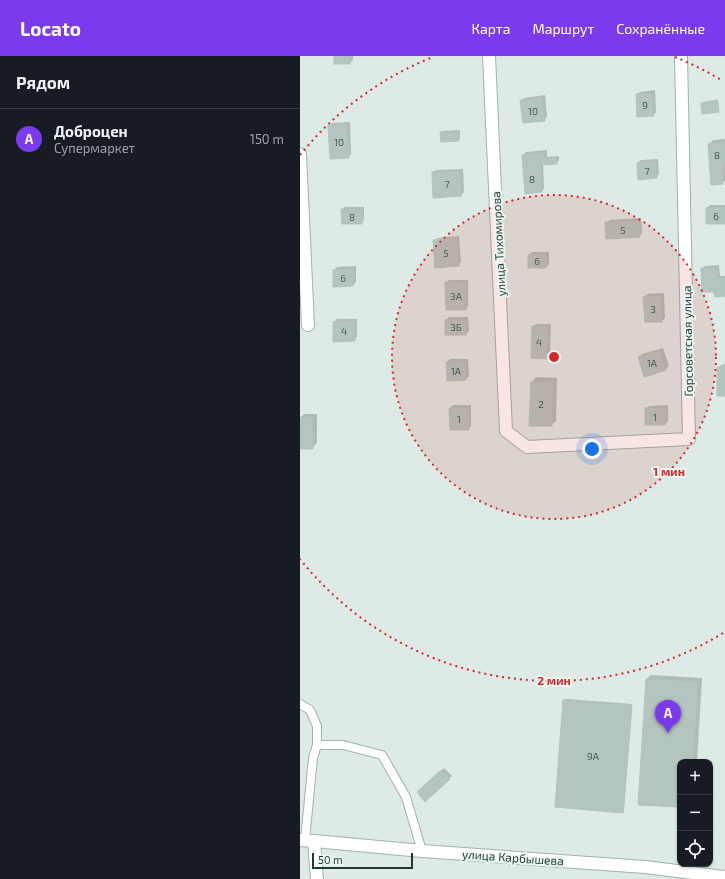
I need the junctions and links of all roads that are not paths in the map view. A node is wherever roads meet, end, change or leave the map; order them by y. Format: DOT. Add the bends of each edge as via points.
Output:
graph roads {
  1 [pos="489,56"];
  2 [pos="681,56"];
  3 [pos="300,154"];
  4 [pos="308,325"];
  5 [pos="506,431"];
  6 [pos="300,704"];
  7 [pos="317,745"];
  8 [pos="300,802"];
  9 [pos="308,806"];
  10 [pos="307,840"];
  11 [pos="422,850"];
  12 [pos="725,878"];
  13 [pos="317,879"];
  1 -- 5 [label="street, улица Тихомирова"];
  2 -- 5 [label="street, Горсоветская улица" via="689,439 527,447"];
  3 -- 4 [label="street"];
  6 -- 7 [label="lane" via="310,710 317,726"];
  7 -- 9 [label="lane" via="313,758"];
  7 -- 11 [label="lane" via="343,744 382,755 406,797"];
  8 -- 9 [label="lane"];
  9 -- 10 [label="lane"];
  10 -- 11 [label="street, улица Карбышева"];
  10 -- 13 [label="street"];
  11 -- 12 [label="street, улица Карбышева" via="645,867"];
}
